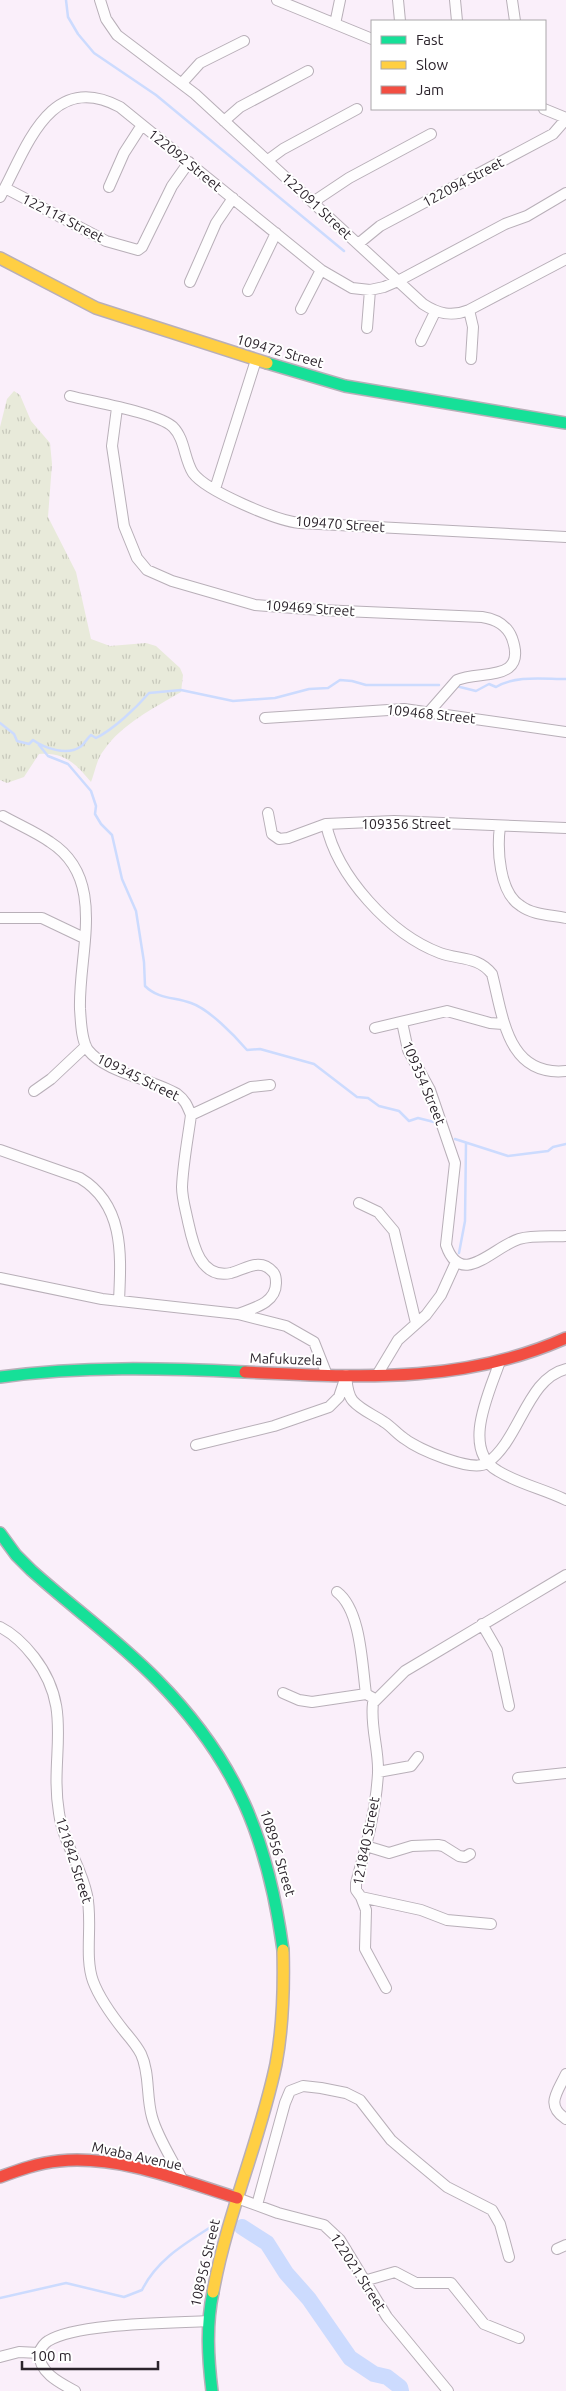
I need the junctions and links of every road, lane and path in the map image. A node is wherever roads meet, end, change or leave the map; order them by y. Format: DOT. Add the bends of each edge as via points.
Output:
graph roads {
  1 [pos="100,0"];
  2 [pos="277,0"];
  3 [pos="340,0"];
  4 [pos="398,0"];
  5 [pos="455,0"];
  6 [pos="512,0"];
  7 [pos="400,20"];
  8 [pos="457,20"];
  9 [pos="515,20"];
  10 [pos="335,24"];
  11 [pos="371,38"];
  12 [pos="244,40"];
  13 [pos="308,71"];
  14 [pos="182,83"];
  15 [pos="357,109"];
  16 [pos="546,110"];
  17 [pos="566,118"];
  18 [pos="224,121"];
  19 [pos="142,125"];
  20 [pos="431,134"];
  21 [pos="268,160"];
  22 [pos="189,162"];
  23 [pos="109,187"];
  24 [pos="2,192"];
  25 [pos="566,193"];
  26 [pos="233,198"];
  27 [pos="313,202"];
  28 [pos="276,233"];
  29 [pos="358,244"];
  30 [pos="0,258"];
  31 [pos="566,259"];
  32 [pos="321,270"];
  33 [pos="398,281"];
  34 [pos="190,282"];
  35 [pos="370,290"];
  36 [pos="248,291"];
  37 [pos="301,309"];
  38 [pos="469,310"];
  39 [pos="435,312"];
  40 [pos="367,328"];
  41 [pos="421,341"];
  42 [pos="471,359"];
  43 [pos="256,360"];
  44 [pos="70,396"];
  45 [pos="117,408"];
  46 [pos="566,423"];
  47 [pos="215,489"];
  48 [pos="566,537"];
  49 [pos="429,712"];
  50 [pos="266,718"];
  51 [pos="566,732"];
  52 [pos="268,814"];
  53 [pos="3,816"];
  54 [pos="326,824"];
  55 [pos="500,826"];
  56 [pos="566,828"];
  57 [pos="0,918"];
  58 [pos="566,918"];
  59 [pos="84,938"];
  60 [pos="402,1022"];
  61 [pos="503,1024"];
  62 [pos="375,1028"];
  63 [pos="86,1046"];
  64 [pos="566,1071"];
  65 [pos="270,1084"];
  66 [pos="34,1091"];
  67 [pos="191,1115"];
  68 [pos="0,1150"];
  69 [pos="359,1203"];
  70 [pos="566,1236"];
  71 [pos="456,1262"];
  72 [pos="0,1278"];
  73 [pos="119,1301"];
  74 [pos="238,1314"];
  75 [pos="416,1323"];
  76 [pos="566,1338"];
  77 [pos="499,1364"];
  78 [pos="566,1369"];
  79 [pos="327,1375"];
  80 [pos="346,1375"];
  81 [pos="377,1375"];
  82 [pos="0,1377"];
  83 [pos="196,1445"];
  84 [pos="487,1462"];
  85 [pos="566,1500"];
  86 [pos="0,1533"];
  87 [pos="566,1574"];
  88 [pos="337,1592"];
  89 [pos="482,1624"];
  90 [pos="0,1627"];
  91 [pos="283,1693"];
  92 [pos="371,1696"];
  93 [pos="509,1706"];
  94 [pos="418,1757"];
  95 [pos="378,1772"];
  96 [pos="566,1773"];
  97 [pos="518,1778"];
  98 [pos="366,1846"];
  99 [pos="470,1854"];
  100 [pos="361,1897"];
  101 [pos="491,1924"];
  102 [pos="386,1988"];
  103 [pos="566,2074"];
  104 [pos="566,2120"];
  105 [pos="0,2177"];
  106 [pos="183,2181"];
  107 [pos="237,2198"];
  108 [pos="258,2205"];
  109 [pos="509,2257"];
  110 [pos="364,2281"];
  111 [pos="208,2321"];
  112 [pos="519,2338"];
  113 [pos="39,2353"];
  114 [pos="0,2357"];
  115 [pos="75,2391"];
  116 [pos="212,2391"];
  117 [pos="448,2391"];
  1 -- 14 [label="street, 122091 Street" via="106,19 117,34"];
  2 -- 10 [label="street"];
  3 -- 10 [label="street"];
  4 -- 7 [label="street"];
  5 -- 8 [label="street"];
  6 -- 9 [label="street"];
  10 -- 11 [label="street"];
  12 -- 14 [label="street" via="200,63"];
  13 -- 18 [label="street" via="240,107"];
  14 -- 18 [label="street, 122091 Street"];
  15 -- 21 [label="street"];
  16 -- 17 [label="street"];
  17 -- 29 [label="street, 122094 Street" via="553,134 380,226"];
  18 -- 21 [label="street, 122091 Street"];
  19 -- 22 [label="street, 122092 Street"];
  19 -- 23 [label="street" via="124,153"];
  19 -- 24 [label="street, 122092 Street" via="120,107 103,100 73,100 59,106 35,128"];
  20 -- 27 [label="street" via="349,178"];
  21 -- 27 [label="street, 122091 Street"];
  22 -- 24 [label="street, 122114 Street" via="176,178 138,250 106,241"];
  22 -- 26 [label="street, 122092 Street"];
  25 -- 33 [label="street"];
  26 -- 28 [label="street, 122092 Street"];
  26 -- 34 [label="street" via="216,223"];
  27 -- 29 [label="street, 122091 Street"];
  28 -- 32 [label="street, 122092 Street"];
  28 -- 36 [label="street"];
  29 -- 33 [label="street, 122091 Street"];
  30 -- 43 [label="street, 109472 Street" via="114,315"];
  31 -- 38 [label="street"];
  32 -- 35 [label="street, 122092 Street" via="352,288"];
  32 -- 37 [label="street"];
  33 -- 35 [label="street"];
  33 -- 39 [label="street, 122091 Street"];
  35 -- 40 [label="street"];
  38 -- 39 [label="street" via="452,314"];
  38 -- 42 [label="street" via="474,334"];
  39 -- 41 [label="street"];
  43 -- 46 [label="street, 109472 Street" via="345,386"];
  43 -- 47 [label="street"];
  44 -- 45 [label="street, 109470 Street"];
  45 -- 47 [label="street, 109470 Street" via="173,427 195,475"];
  45 -- 49 [label="street, 109469 Street" via="112,446 124,526 137,558 147,570 172,581 255,605 482,617 503,625 514,643 511,665 494,674 457,680"];
  47 -- 48 [label="street, 109470 Street" via="258,510 293,522"];
  49 -- 50 [label="street, 109468 Street" via="379,709"];
  49 -- 51 [label="street, 109468 Street"];
  52 -- 54 [label="street, 109356 Street" via="272,834 279,840"];
  53 -- 59 [label="street, 109345 Street" via="50,842 75,867 87,904"];
  54 -- 55 [label="street, 109356 Street" via="394,821"];
  54 -- 61 [label="street" via="338,858 384,919 433,950 471,960 487,968 492,974"];
  55 -- 56 [label="street, 109356 Street"];
  55 -- 58 [label="street" via="498,849 512,898 526,909"];
  57 -- 59 [label="street" via="42,918"];
  59 -- 63 [label="street, 109345 Street" via="80,996"];
  60 -- 61 [label="street" via="447,1011"];
  60 -- 62 [label="street"];
  60 -- 71 [label="street, 109354 Street" via="408,1050 430,1090 455,1163 446,1245 449,1256"];
  61 -- 64 [label="street" via="510,1041 524,1060 540,1068"];
  63 -- 66 [label="street"];
  63 -- 67 [label="street, 109345 Street" via="106,1064 177,1094 185,1100"];
  65 -- 67 [label="street" via="251,1087"];
  67 -- 74 [label="street, 109345 Street" via="182,1188 197,1255 203,1264 217,1272 230,1273 261,1264 274,1272 276,1278 276,1287 268,1301"];
  68 -- 73 [label="street" via="80,1178 91,1185 117,1230 121,1247"];
  69 -- 75 [label="street" via="378,1212 394,1231"];
  70 -- 71 [label="street" via="520,1239 471,1265"];
  71 -- 75 [label="street" via="441,1295"];
  72 -- 73 [label="street, 109345 Street"];
  73 -- 74 [label="street, 109345 Street"];
  74 -- 79 [label="street, 109345 Street" via="286,1326 314,1342"];
  75 -- 81 [label="street" via="398,1340"];
  76 -- 77 [label="street, Mafukuzela"];
  77 -- 81 [label="street, Mafukuzela" via="467,1371"];
  77 -- 84 [label="street" via="480,1423 480,1441"];
  78 -- 84 [label="street" via="550,1375 543,1382 516,1428 499,1452"];
  79 -- 80 [label="street, Mafukuzela"];
  79 -- 82 [label="street, Mafukuzela" via="102,1370"];
  80 -- 81 [label="street, Mafukuzela"];
  80 -- 83 [label="street" via="339,1397 329,1407 274,1426"];
  80 -- 84 [label="street" via="352,1399 358,1406 405,1440 465,1464 482,1465"];
  84 -- 85 [label="street" via="504,1475"];
  86 -- 107 [label="street, 108956 Street" via="16,1555 45,1583 158,1680 190,1716 232,1777 247,1805 266,1856 283,1936 283,2011 278,2053"];
  87 -- 89 [label="street"];
  88 -- 92 [label="street, 121840 Street" via="352,1614"];
  89 -- 92 [label="street"];
  89 -- 93 [label="street" via="497,1650"];
  90 -- 106 [label="street, 121842 Street" via="26,1647 54,1690 58,1715 57,1803 66,1839 87,1895 92,1979 141,2053 153,2122"];
  91 -- 92 [label="street" via="312,1702"];
  92 -- 95 [label="street, 121840 Street"];
  94 -- 95 [label="street" via="411,1766"];
  95 -- 98 [label="street, 121840 Street"];
  96 -- 97 [label="street"];
  98 -- 99 [label="street" via="389,1853 412,1846 438,1845 458,1856"];
  98 -- 100 [label="street, 121840 Street" via="356,1884"];
  100 -- 101 [label="street, 121840 Street" via="421,1910 447,1920"];
  100 -- 102 [label="street" via="366,1910 365,1949"];
  103 -- 104 [label="street" via="554,2106"];
  105 -- 106 [label="street, Mvaba Avenue" via="32,2164 75,2159 103,2161"];
  106 -- 107 [label="street, Mvaba Avenue"];
  107 -- 108 [label="street, 122021 Street"];
  107 -- 111 [label="street, 108956 Street" via="214,2278"];
  108 -- 109 [label="street" via="290,2091 302,2086 346,2093 360,2100 391,2140 447,2187 492,2210 500,2224"];
  108 -- 110 [label="street, 122021 Street" via="331,2230"];
  110 -- 112 [label="street" via="395,2272 416,2283 451,2283 484,2324"];
  110 -- 117 [label="street, 122021 Street" via="387,2317"];
  111 -- 113 [label="street" via="76,2332 48,2341"];
  111 -- 116 [label="street, 108956 Street"];
  113 -- 114 [label="street" via="19,2352"];
  113 -- 115 [label="street" via="47,2373"];
}
